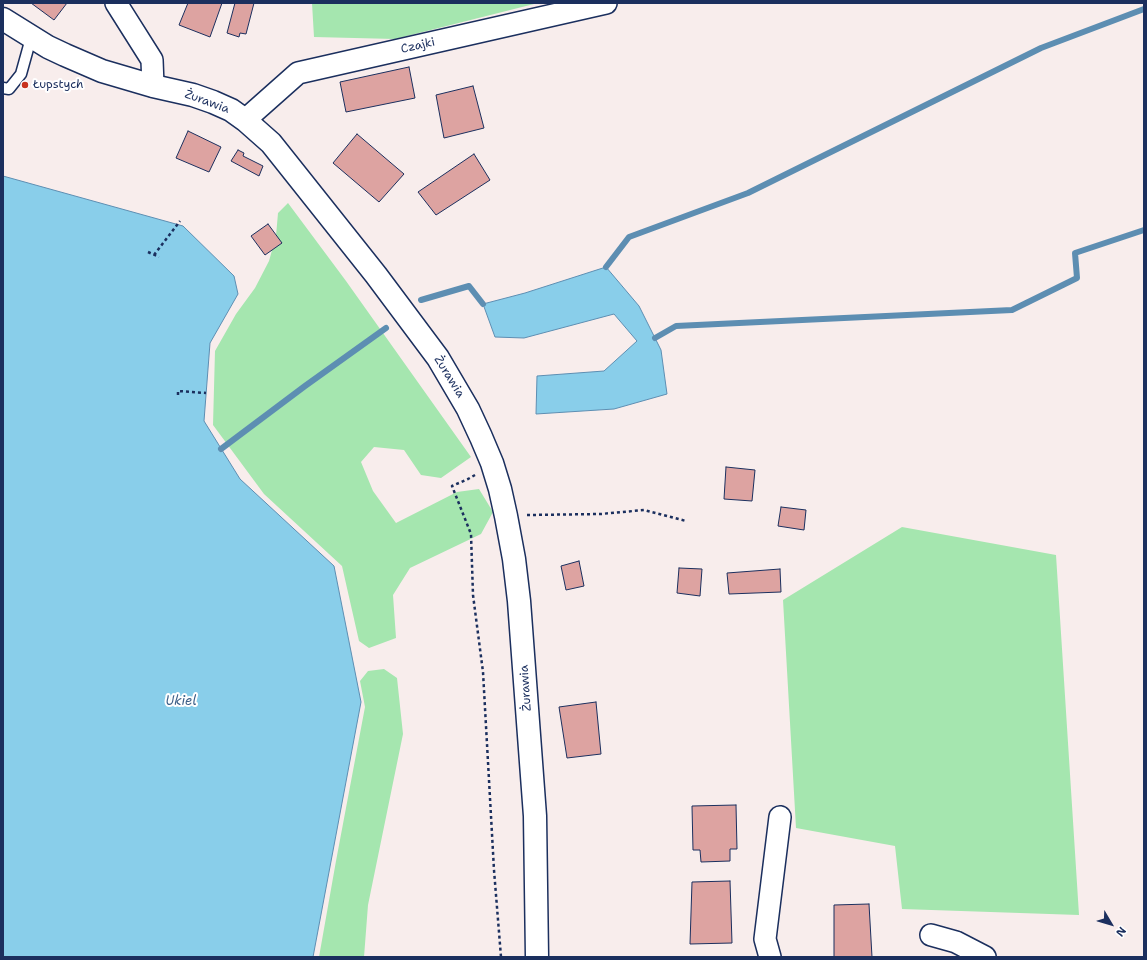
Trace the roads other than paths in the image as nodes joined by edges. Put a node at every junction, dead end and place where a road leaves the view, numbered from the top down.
1 (116, 3) edge
2 (606, 3) edge
3 (3, 19) edge
4 (31, 38) junction
5 (153, 86) junction
6 (3, 88) edge
7 (246, 120) junction
8 (780, 817) dead end
9 (931, 935) dead end
10 (538, 957) edge
11 (770, 957) edge
12 (985, 957) edge

1 - 5 street
2 - 7 street, Czajki
3 - 4 street, Żurawia
4 - 5 street, Żurawia
4 - 6 lane
5 - 7 street, Żurawia
7 - 10 street, Żurawia
8 - 11 street
9 - 12 street

